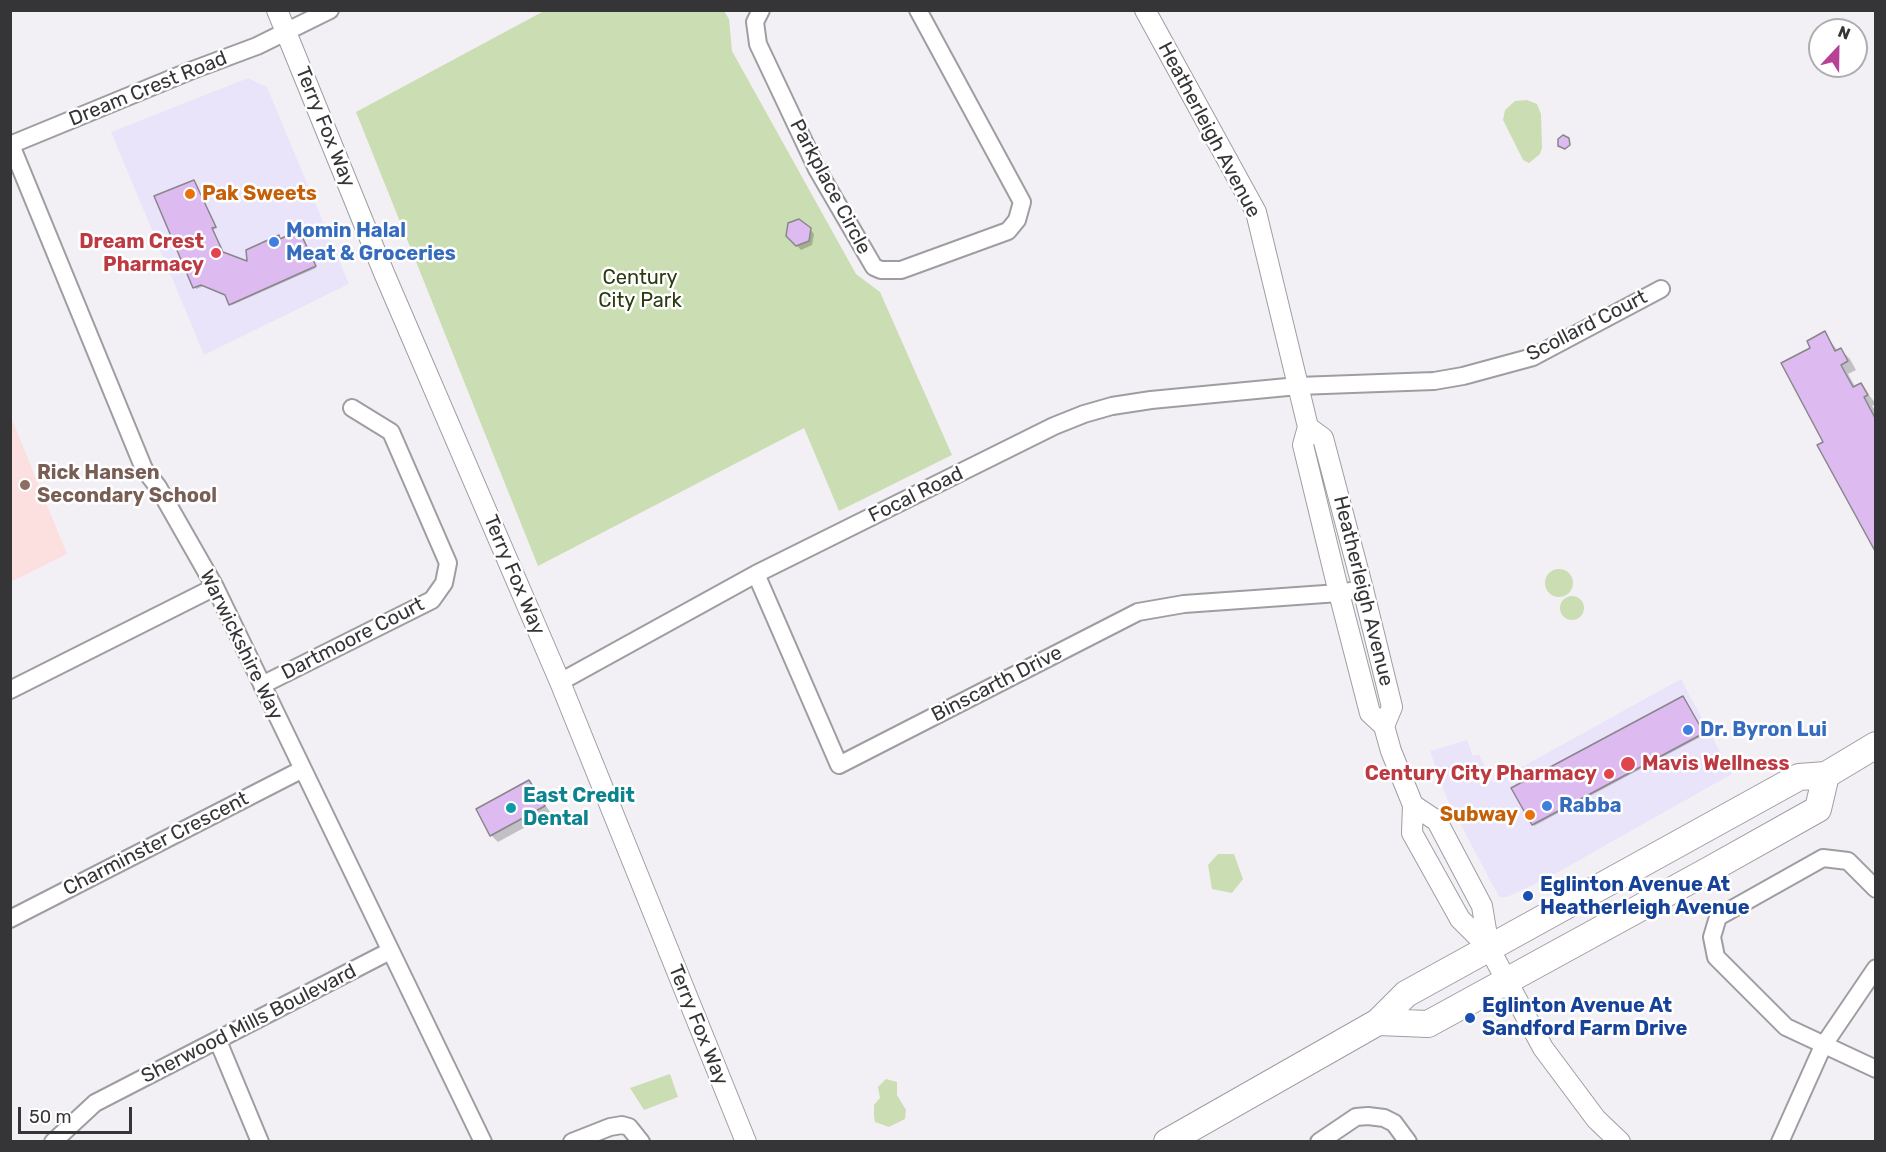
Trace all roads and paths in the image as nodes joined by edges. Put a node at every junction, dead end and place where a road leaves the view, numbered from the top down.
1 (277, 10) edge
2 (330, 10) edge
3 (761, 10) edge
4 (918, 10) edge
5 (1145, 10) edge
6 (285, 33) junction
7 (11, 145) edge
8 (1660, 289) dead end
9 (1298, 386) junction
10 (352, 408) dead end
11 (1308, 427) junction
12 (756, 574) junction
13 (215, 588) junction
14 (1363, 589) junction
15 (1339, 593) junction
16 (560, 682) junction
17 (262, 685) junction
18 (10, 690) edge
19 (1384, 726) junction
20 (1875, 745) edge
21 (301, 770) junction
22 (1826, 775) junction
23 (1413, 805) junction
24 (1875, 889) edge
25 (10, 919) edge
26 (1489, 948) junction
27 (390, 951) junction
28 (1875, 968) edge
29 (1506, 981) junction
30 (1378, 1022) junction
31 (218, 1041) junction
32 (1823, 1046) junction
33 (1875, 1069) edge
34 (53, 1142) edge
35 (260, 1142) edge
36 (483, 1142) edge
37 (572, 1142) edge
38 (640, 1142) edge
39 (746, 1142) edge
40 (1167, 1142) edge
41 (1319, 1142) edge
42 (1408, 1142) edge
43 (1620, 1142) edge
44 (1780, 1142) edge

1 - 6 street, Terry Fox Way
2 - 6 street, Dream Crest Road
3 - 4 street, Parkplace Circle
5 - 9 street, Heatherleigh Avenue
6 - 7 street, Dream Crest Road
6 - 16 street, Terry Fox Way
7 - 13 street, Warwickshire Way
8 - 9 street, Scollard Court
9 - 11 street, Heatherleigh Avenue
9 - 12 street, Focal Road
10 - 17 street, Dartmoore Court
11 - 14 street, Heatherleigh Avenue
11 - 15 street, Heatherleigh Avenue
12 - 15 street, Binscarth Drive
12 - 16 street, Focal Road
13 - 17 street, Warwickshire Way
13 - 18 street
14 - 15 street, Binscarth Drive
14 - 19 street, Heatherleigh Avenue
15 - 19 street, Heatherleigh Avenue
16 - 39 street, Terry Fox Way
17 - 21 street, Warwickshire Way
19 - 23 street, Heatherleigh Avenue
20 - 22 main road
21 - 25 street, Charminster Crescent
21 - 27 street, Warwickshire Way
22 - 26 main road
22 - 29 main road
23 - 26 street, Heatherleigh Avenue
23 - 26 street
24 - 32 street
26 - 29 street
26 - 30 main road
27 - 31 street, Sherwood Mills Boulevard
27 - 36 street, Warwickshire Way
28 - 32 street
29 - 30 main road
29 - 43 street
30 - 40 main road
31 - 34 street, Sherwood Mills Boulevard
31 - 35 street
32 - 33 street
32 - 44 street
37 - 38 street
41 - 42 street

